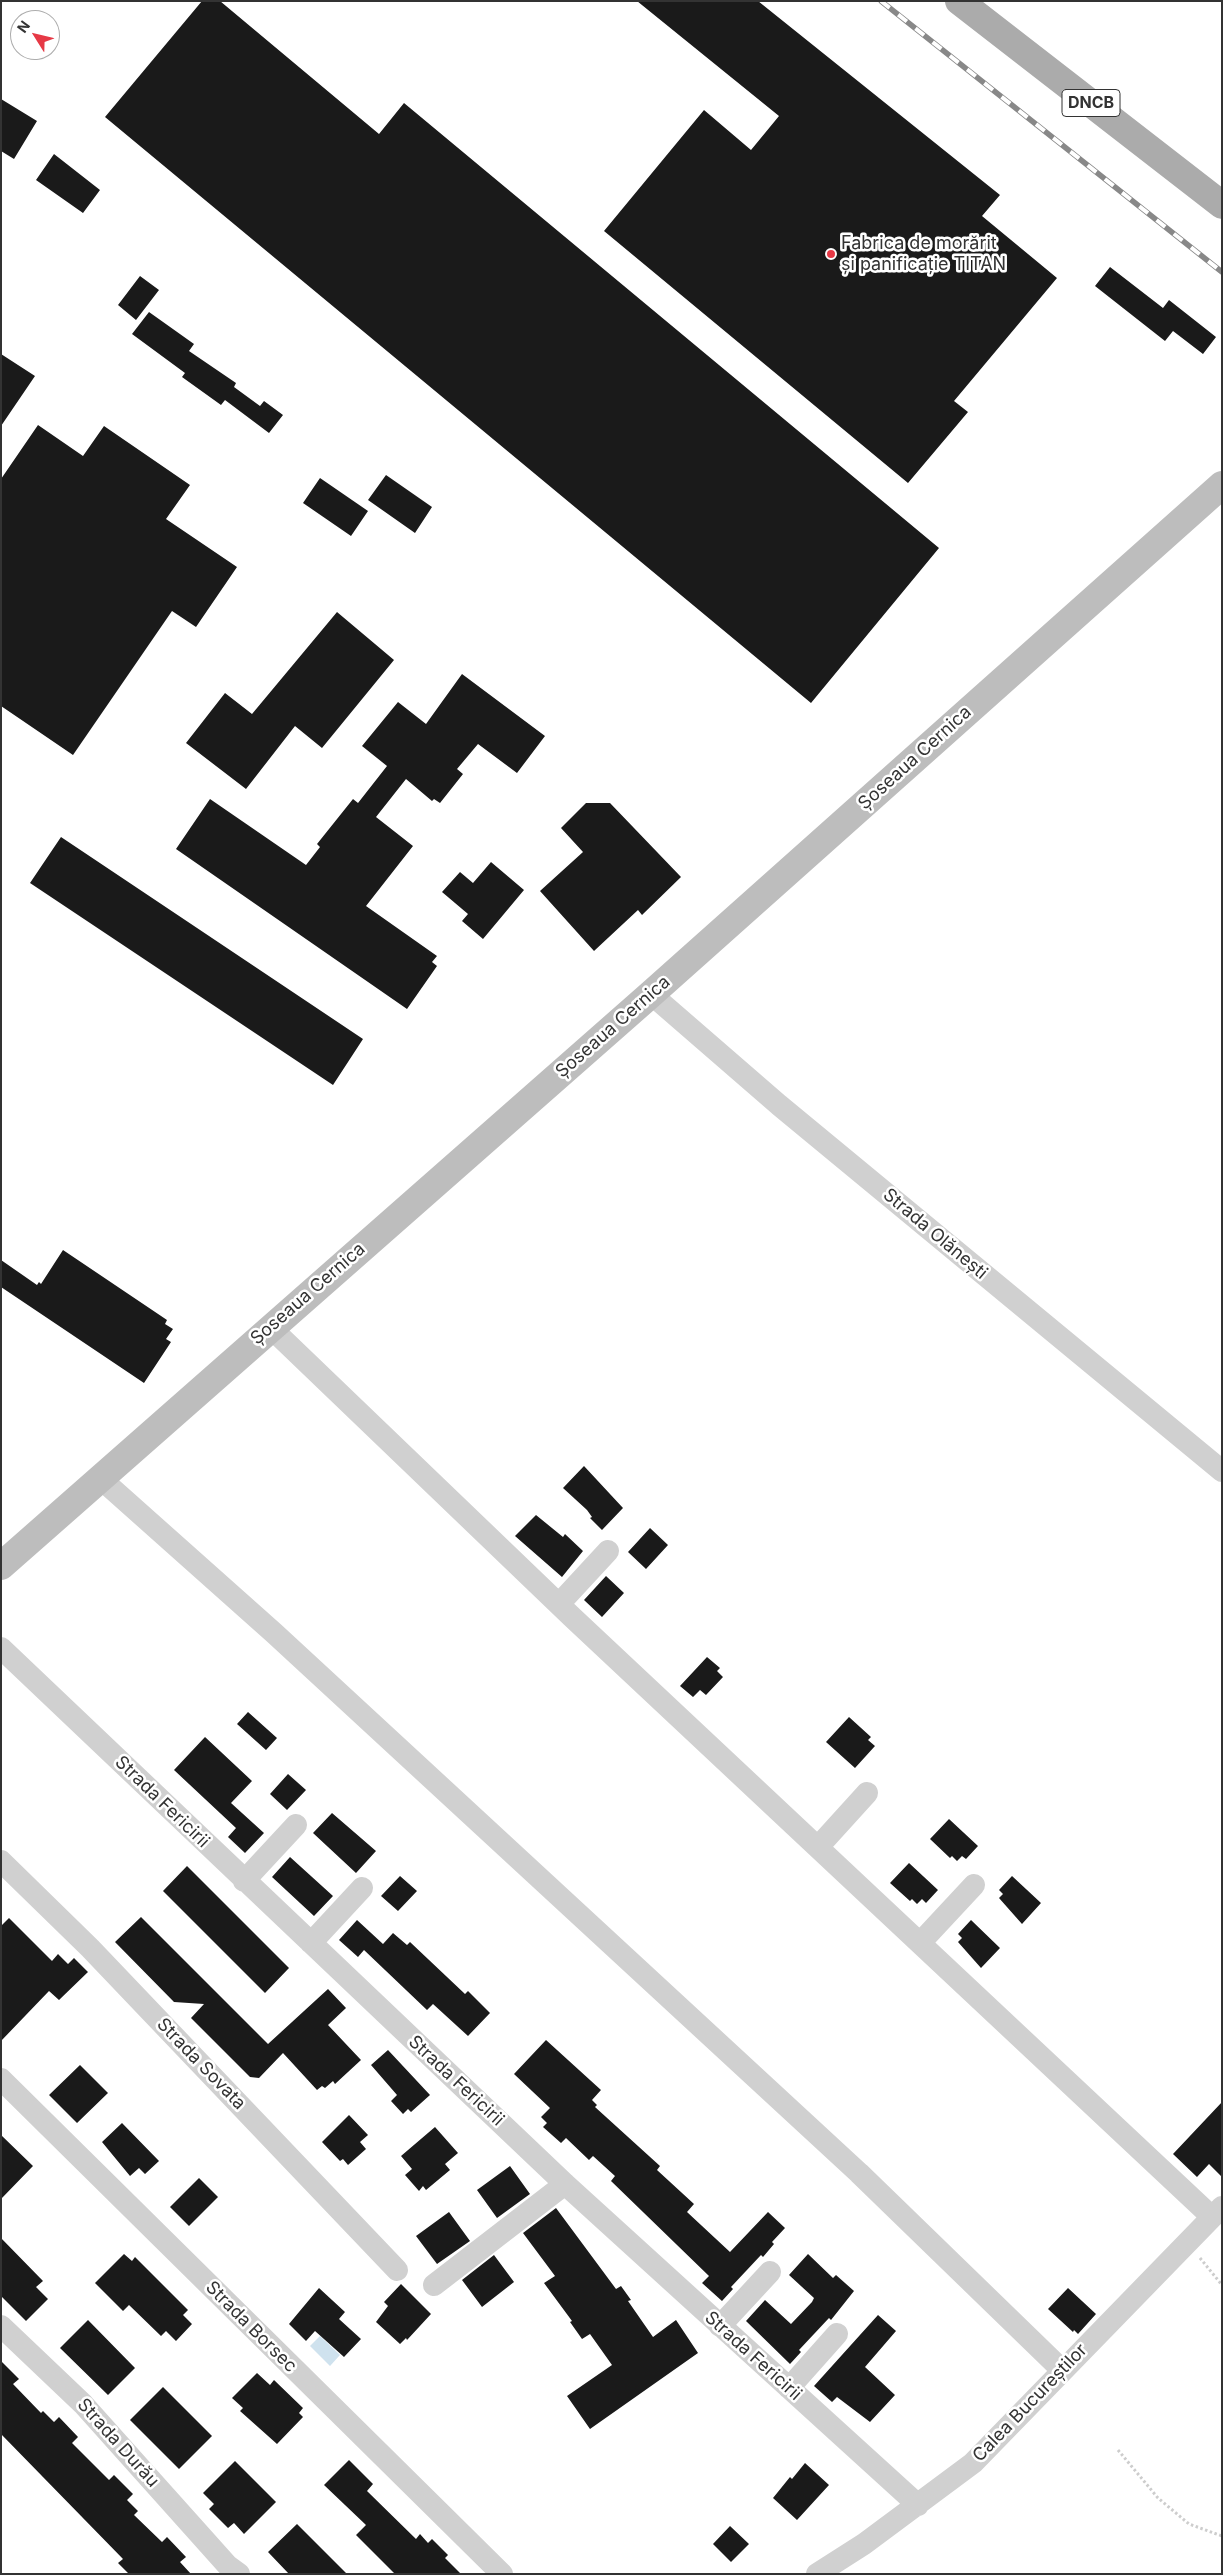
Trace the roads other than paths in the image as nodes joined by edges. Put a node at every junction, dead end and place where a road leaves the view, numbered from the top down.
1 (959, 1) edge
2 (1222, 204) edge
3 (1222, 485) edge
4 (651, 994) junction
5 (270, 1327) junction
6 (1222, 1471) edge
7 (100, 1478) junction
8 (608, 1551) dead end
9 (1, 1566) edge
10 (558, 1604) junction
11 (1, 1648) edge
12 (868, 1793) dead end
13 (296, 1825) dead end
14 (818, 1847) junction
15 (1, 1860) edge
16 (244, 1881) junction
17 (974, 1885) dead end
18 (362, 1888) dead end
19 (311, 1943) junction
20 (920, 1943) junction
21 (1, 2079) edge
22 (565, 2184) junction
23 (1217, 2212) edge
24 (397, 2270) dead end
25 (770, 2272) dead end
26 (434, 2285) dead end
27 (1, 2326) edge
28 (720, 2326) junction
29 (838, 2334) dead end
30 (1062, 2370) junction
31 (789, 2388) junction
32 (918, 2505) junction
33 (233, 2571) edge
34 (502, 2574) edge
35 (817, 2574) edge

1 - 2 main road, DNCB
3 - 4 street, Șoseaua Cernica
4 - 5 street, Șoseaua Cernica
4 - 6 street, Strada Olănești
5 - 7 street, Șoseaua Cernica
5 - 10 street
7 - 9 street, Șoseaua Cernica
7 - 30 street
8 - 10 street
10 - 14 street
11 - 16 street, Strada Fericirii
12 - 14 street
13 - 16 street
14 - 20 street
15 - 24 street, Strada Sovata
16 - 19 street, Strada Fericirii
17 - 20 street
18 - 19 street
19 - 22 street, Strada Fericirii
20 - 23 street
21 - 34 street, Strada Borsec
22 - 26 street
22 - 28 street, Strada Fericirii
23 - 30 street, Calea Bucureștilor
25 - 28 street
27 - 33 street, Strada Durău
28 - 31 street, Strada Fericirii
29 - 31 street
30 - 32 street, Calea Bucureștilor
31 - 32 street, Strada Fericirii
32 - 35 street, Calea Bucureștilor

